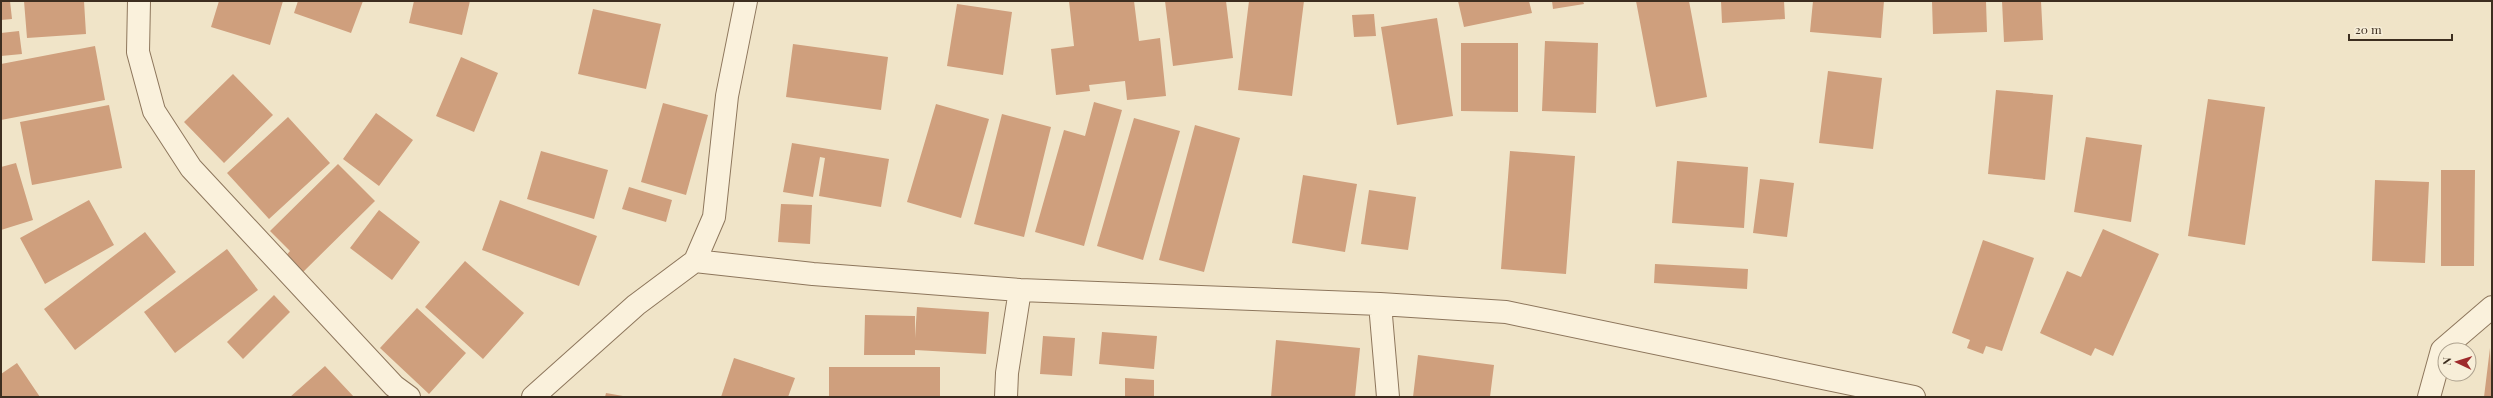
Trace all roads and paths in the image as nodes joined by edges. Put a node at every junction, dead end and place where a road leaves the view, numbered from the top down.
1 (139, 1) edge
2 (746, 1) edge
3 (695, 261) junction
4 (1020, 290) junction
5 (1380, 304) junction
6 (2492, 307) edge
7 (409, 397) edge
8 (533, 397) edge
9 (1006, 397) edge
10 (1388, 397) edge
11 (1914, 397) edge
12 (2430, 397) edge

1 - 7 street
2 - 3 street
3 - 4 street
3 - 8 street
4 - 5 street
4 - 9 street
5 - 10 street
5 - 11 street
6 - 12 street

